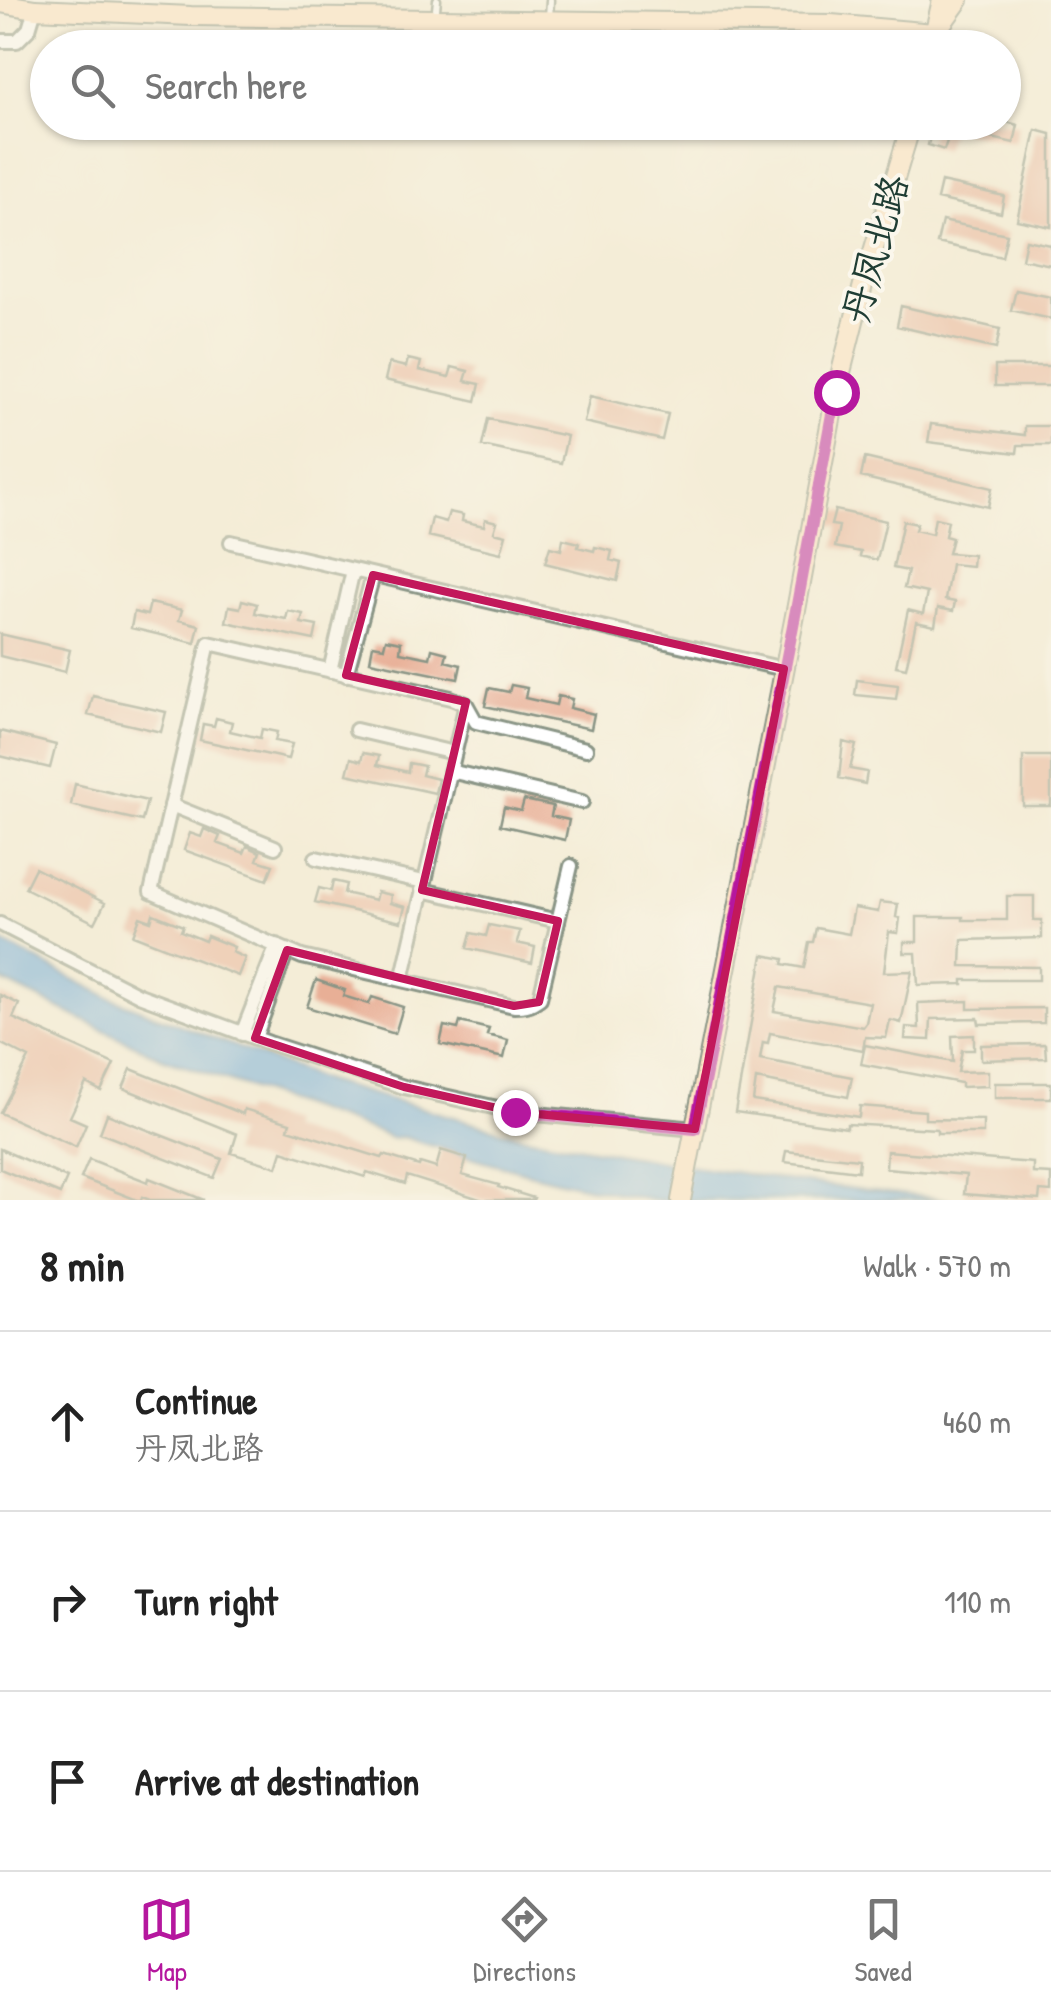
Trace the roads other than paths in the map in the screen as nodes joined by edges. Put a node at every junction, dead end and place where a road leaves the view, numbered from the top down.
1 (550, 0) edge
2 (942, 0) edge
3 (959, 0) edge
4 (0, 3) edge
5 (35, 9) junction
6 (436, 9) edge
7 (549, 20) junction
8 (870, 30) edge
9 (934, 30) edge
10 (939, 30) edge
11 (0, 41) edge
12 (907, 140) edge
13 (230, 542) dead end
14 (353, 570) junction
15 (373, 575) junction
16 (784, 669) junction
17 (330, 671) junction
18 (346, 674) junction
19 (466, 704) junction
20 (356, 730) dead end
21 (586, 749) dead end
22 (454, 754) junction
23 (450, 771) junction
24 (582, 802) dead end
25 (171, 805) junction
26 (275, 847) dead end
27 (316, 858) dead end
28 (571, 866) dead end
29 (424, 886) junction
30 (558, 921) junction
31 (0, 924) edge
32 (282, 948) junction
33 (402, 980) junction
34 (248, 1036) junction
35 (695, 1129) junction
36 (681, 1200) edge

1 - 7 lane
2 - 9 main road
3 - 10 main road
4 - 5 main road
5 - 6 main road
5 - 11 street
6 - 7 main road
7 - 8 main road
12 - 16 main road, 丹凤北路
13 - 14 street
14 - 15 street
14 - 17 street
15 - 16 street
15 - 18 street
16 - 35 main road, 丹凤北路
17 - 18 street
17 - 25 street
18 - 19 street
19 - 21 street
19 - 22 street
20 - 22 street
22 - 23 street
23 - 24 street
23 - 29 street
25 - 26 street
25 - 32 street
27 - 29 street
28 - 30 street
29 - 30 street
29 - 33 street
30 - 33 street
31 - 34 street
32 - 33 street
32 - 34 street
34 - 35 street
35 - 36 main road, 丹凤北路

